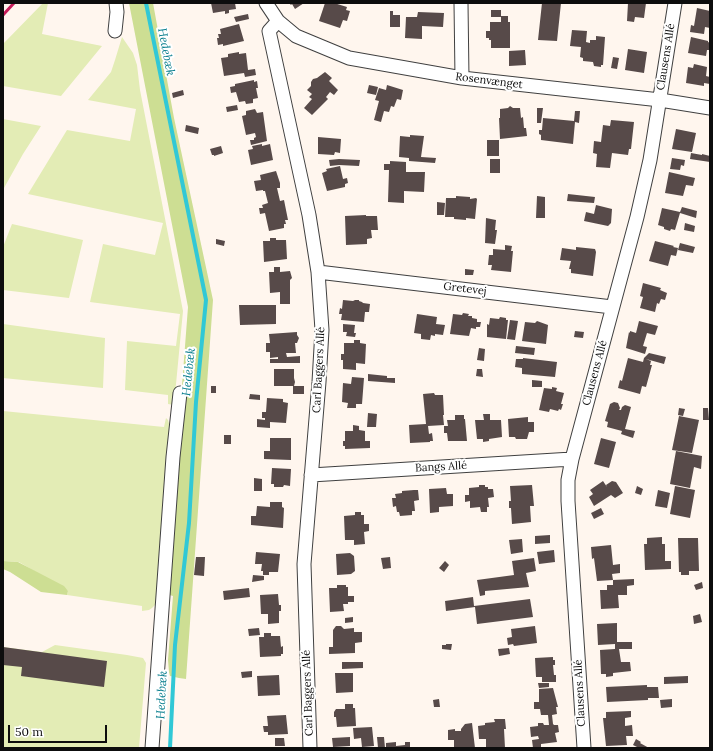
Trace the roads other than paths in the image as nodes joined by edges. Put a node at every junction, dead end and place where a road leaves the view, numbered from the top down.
1 (116, 3) edge
2 (266, 3) edge
3 (461, 3) edge
4 (675, 3) edge
5 (278, 21) junction
6 (115, 31) dead end
7 (462, 78) junction
8 (660, 100) junction
9 (710, 108) edge
10 (318, 272) junction
11 (612, 307) junction
12 (180, 393) dead end
13 (572, 459) junction
14 (310, 475) junction
15 (152, 748) edge
16 (310, 748) edge
17 (584, 748) edge

1 - 6 street
2 - 5 street
3 - 7 street
4 - 8 street, Clausens Allé
5 - 7 street, Rosenvænget
5 - 10 street, Carl Baggers Allé
7 - 8 street, Rosenvænget
8 - 9 street, Rosenvænget
8 - 11 street, Clausens Allé
10 - 11 street, Gretevej
10 - 14 street, Carl Baggers Allé
11 - 13 street, Clausens Allé
12 - 15 street
13 - 14 street, Bangs Allé
13 - 17 street, Clausens Allé
14 - 16 street, Carl Baggers Allé

